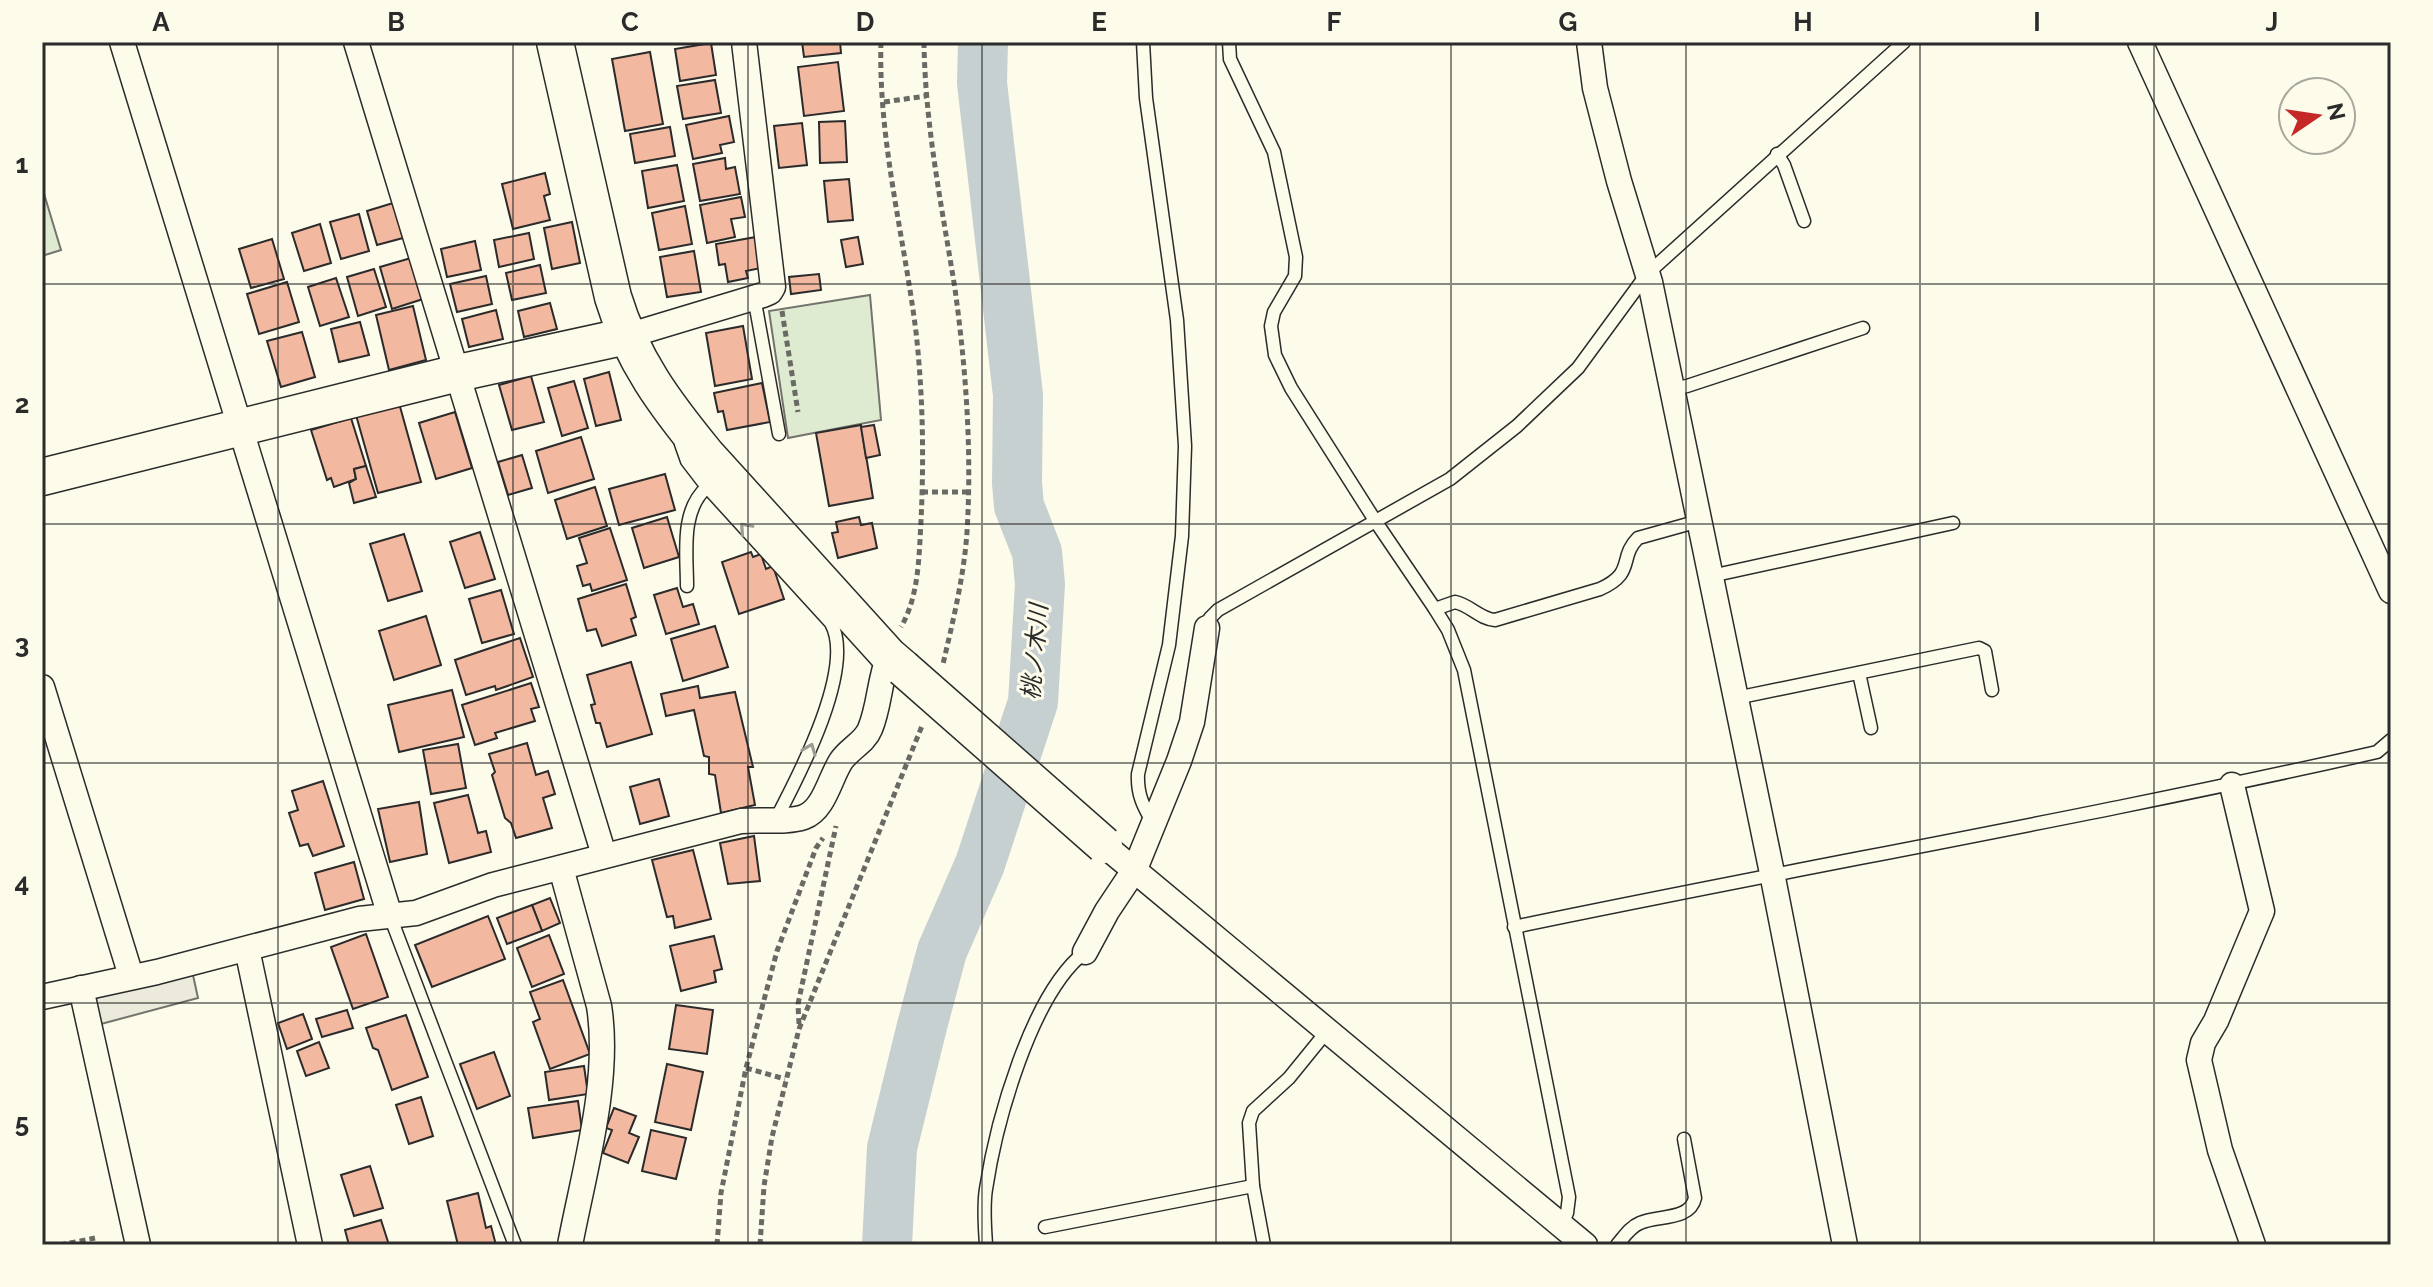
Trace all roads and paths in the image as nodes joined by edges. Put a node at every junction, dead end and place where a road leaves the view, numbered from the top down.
1 (122, 42) edge
2 (356, 42) edge
3 (555, 42) edge
4 (744, 42) edge
5 (881, 42) edge
6 (1143, 42) edge
7 (1229, 42) edge
8 (1589, 42) edge
9 (1904, 42) edge
10 (2140, 42) edge
11 (926, 96) dead end
12 (884, 102) junction
13 (1777, 154) junction
14 (1804, 221) dead end
15 (1647, 274) junction
16 (762, 295) junction
17 (1863, 328) dead end
18 (627, 336) junction
19 (458, 373) junction
20 (1672, 389) junction
21 (798, 412) dead end
22 (678, 419) junction
23 (239, 428) junction
24 (779, 434) dead end
25 (42, 477) edge
26 (707, 487) junction
27 (922, 492) junction
28 (967, 492) dead end
29 (1699, 521) junction
30 (1376, 522) junction
31 (1953, 523) dead end
32 (1711, 576) junction
33 (687, 586) dead end
34 (2391, 591) edge
35 (1435, 609) junction
36 (1207, 628) joint
37 (895, 653) junction
38 (1859, 673) junction
39 (42, 687) edge
40 (1992, 690) dead end
41 (1736, 698) junction
42 (1871, 728) dead end
43 (2391, 740) edge
44 (2232, 785) junction
45 (776, 819) junction
46 (1153, 823) junction
47 (1104, 845) joint
48 (604, 855) junction
49 (561, 868) junction
50 (1135, 869) junction
51 (1772, 873) junction
52 (390, 916) junction
53 (1514, 927) junction
54 (247, 949) junction
55 (1085, 952) joint
56 (131, 976) junction
57 (81, 988) junction
58 (42, 997) edge
59 (799, 1029) dead end
60 (1328, 1030) junction
61 (746, 1068) junction
62 (785, 1079) dead end
63 (1684, 1139) dead end
64 (1253, 1186) junction
65 (1561, 1225) junction
66 (1045, 1227) dead end
67 (95, 1238) dead end
68 (60, 1245) edge
69 (138, 1245) edge
70 (310, 1245) edge
71 (515, 1245) edge
72 (570, 1245) edge
73 (717, 1245) edge
74 (986, 1245) edge
75 (1264, 1245) edge
76 (1585, 1245) edge
77 (1617, 1245) edge
78 (1845, 1245) edge
79 (2253, 1245) edge

1 - 23 street
2 - 19 street
3 - 18 street
4 - 16 street
5 - 12 path
6 - 46 lane
7 - 30 lane
8 - 15 street
9 - 13 lane
10 - 34 street
11 - 12 path
12 - 27 path
13 - 14 lane
13 - 15 lane
15 - 20 street
15 - 30 lane
16 - 18 street
16 - 21 path
16 - 24 lane
17 - 20 lane
18 - 19 street
18 - 22 street
19 - 23 street
19 - 48 street
20 - 29 street
22 - 26 lane
22 - 37 street
23 - 25 street
23 - 52 street
26 - 33 lane
45 -> 26 lane
27 - 28 path
27 - 37 path
29 - 32 street
29 - 35 lane
30 - 35 lane
30 - 36 lane
31 - 32 lane
32 - 41 street
35 - 53 lane
36 - 46 street
37 - 45 street
37 - 47 street, bridge
38 - 40 lane
38 - 41 lane
38 - 42 lane
39 - 56 street
41 - 51 street
43 - 44 lane
44 - 51 lane
44 - 79 street
45 - 48 street
46 - 50 street
47 - 50 street
48 - 49 street
49 - 52 street
49 - 72 street
50 - 55 street
50 - 60 street
51 - 53 lane
51 - 78 street
52 - 54 street
52 - 71 lane
53 - 65 lane
54 - 56 street
54 - 70 street
55 - 74 lane
56 - 57 street
57 - 58 street
57 - 69 street
59 - 61 path
60 - 64 lane
60 - 65 street
61 - 62 path
61 - 73 path
63 - 77 lane
64 - 66 lane
64 - 75 lane
65 - 76 street
67 - 68 path

